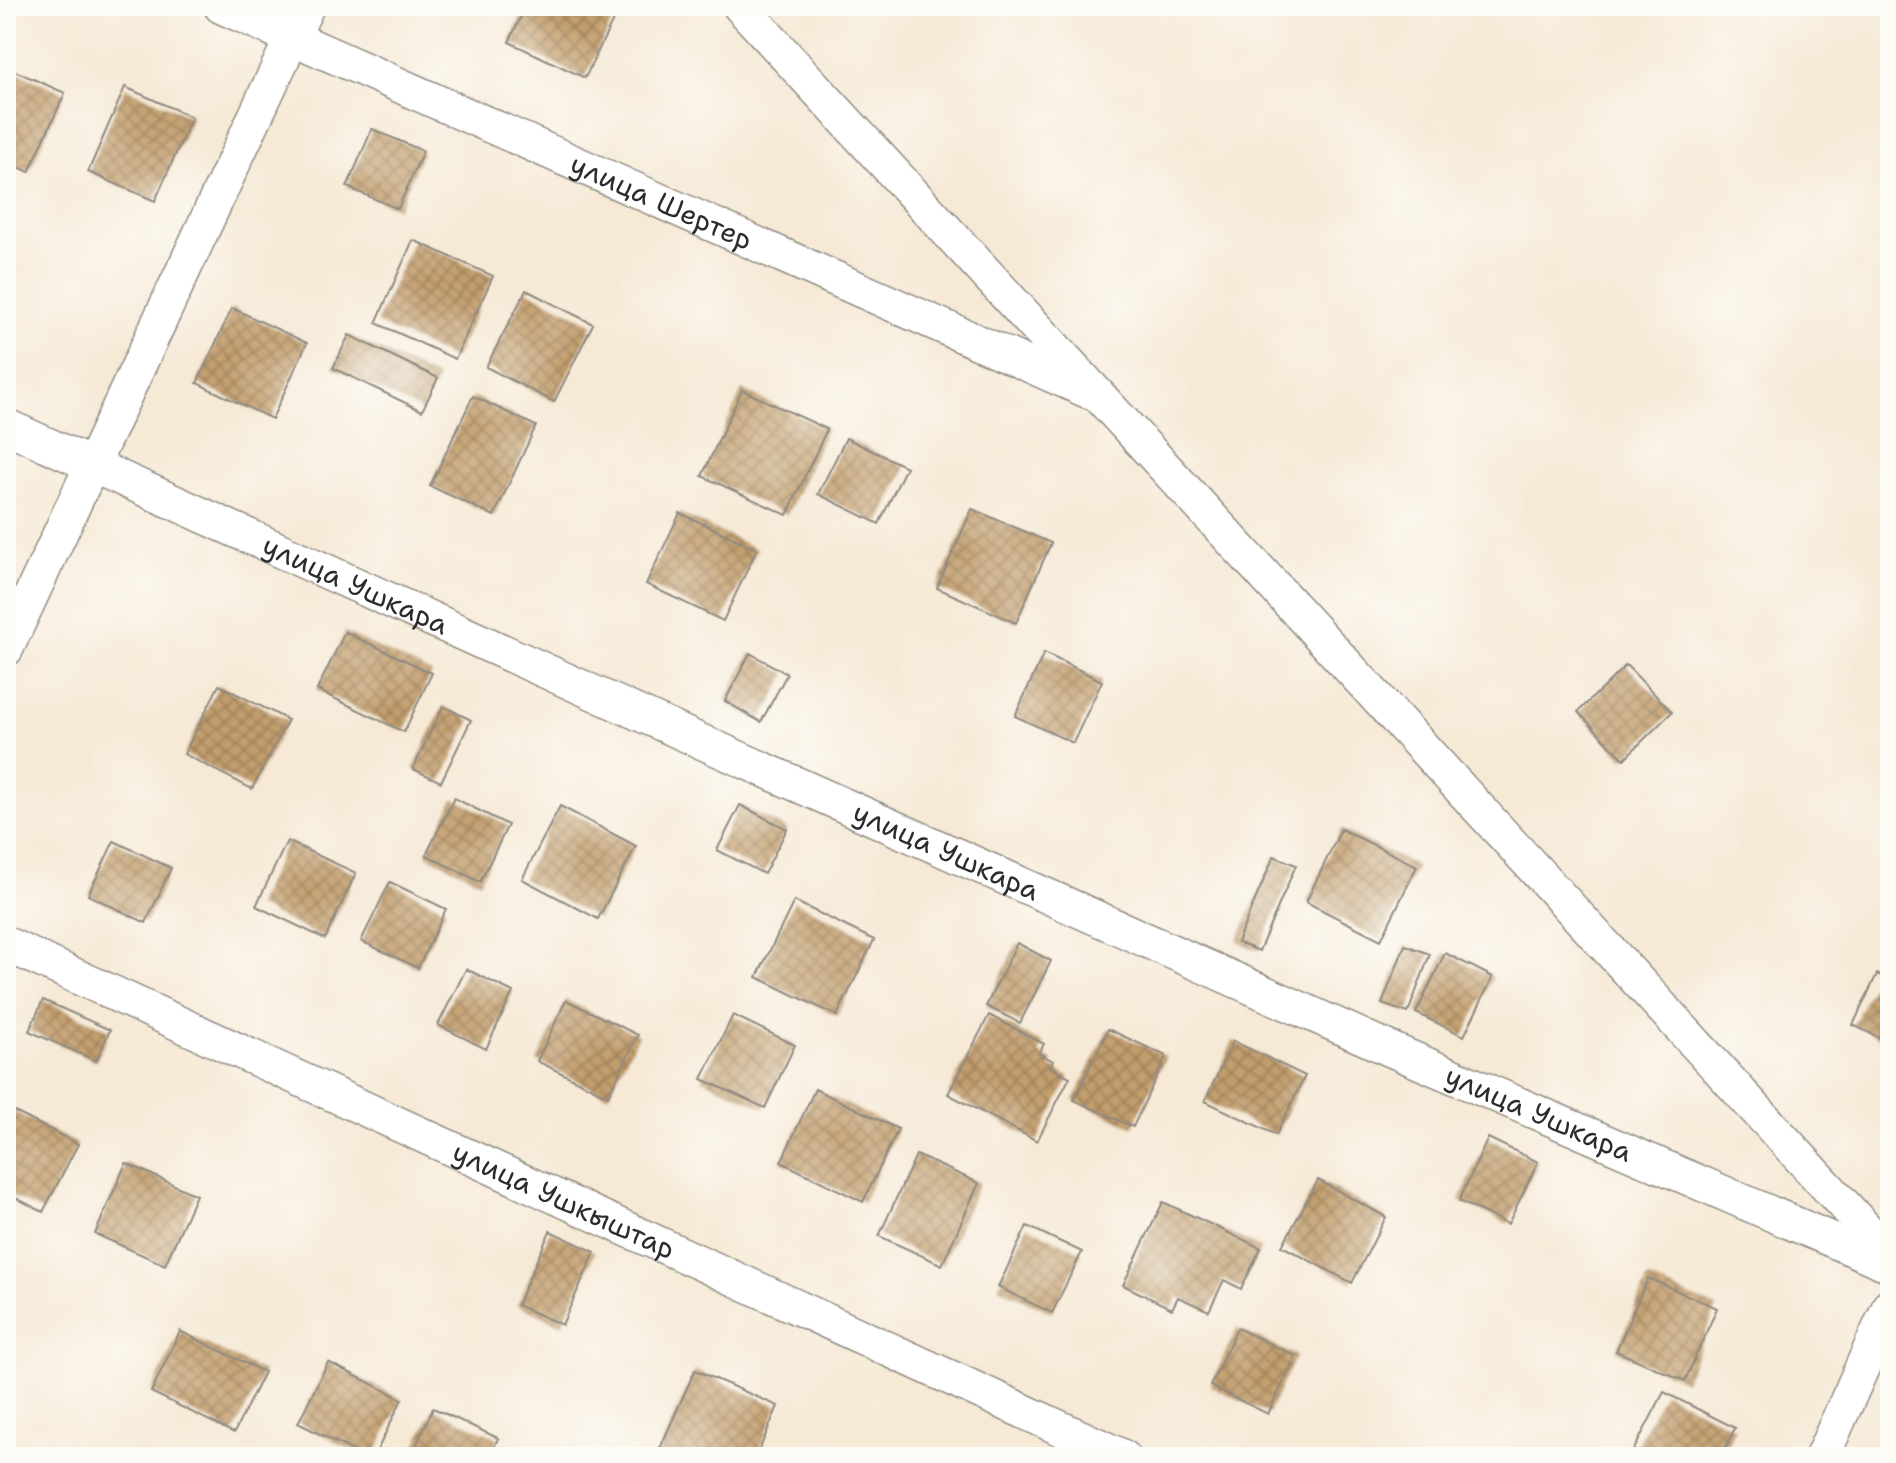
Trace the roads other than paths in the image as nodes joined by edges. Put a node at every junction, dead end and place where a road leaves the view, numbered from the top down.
1 (221, 6) edge
2 (307, 6) edge
3 (740, 6) edge
4 (292, 38) junction
5 (1103, 398) junction
6 (6, 426) edge
7 (91, 464) junction
8 (6, 649) edge
9 (6, 944) edge
10 (1890, 1255) edge
11 (1890, 1265) edge
12 (1890, 1305) edge
13 (1123, 1457) edge
14 (1822, 1457) edge

1 - 4 street, улица Шертер
2 - 4 street
3 - 5 street
4 - 5 street, улица Шертер
4 - 7 street
5 - 10 street
6 - 7 street, улица Ушкара
7 - 8 street
7 - 11 street, улица Ушкара
9 - 13 street, улица Ушкыштар
12 - 14 street

